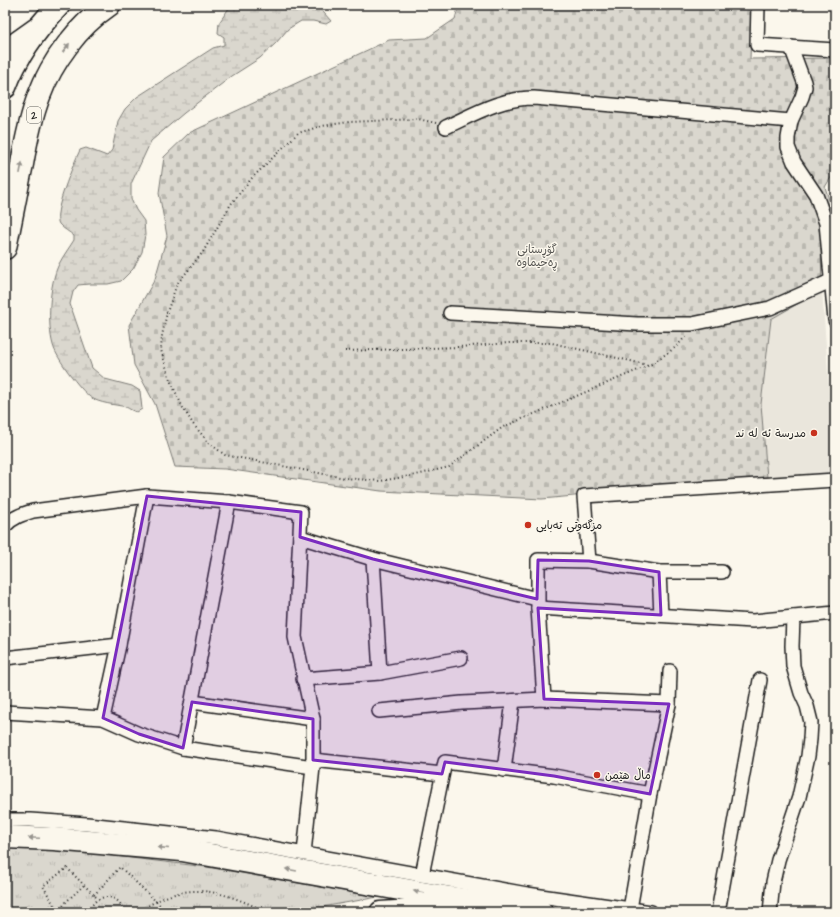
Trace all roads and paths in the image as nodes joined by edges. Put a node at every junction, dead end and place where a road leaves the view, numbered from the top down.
1 (59, 5) edge
2 (109, 5) edge
3 (758, 5) edge
4 (41, 23) junction
5 (792, 47) junction
6 (5, 49) edge
7 (835, 50) edge
8 (5, 87) edge
9 (791, 121) junction
10 (446, 127) joint
11 (5, 248) edge
12 (833, 276) edge
13 (450, 313) dead end
14 (835, 320) edge
15 (692, 324) junction
16 (345, 352) dead end
17 (650, 366) junction
18 (835, 480) edge
19 (147, 496) junction
20 (229, 502) junction
21 (5, 526) edge
22 (300, 537) junction
23 (373, 559) junction
24 (589, 560) junction
25 (659, 572) junction
26 (722, 572) dead end
27 (538, 604) junction
28 (835, 613) edge
29 (661, 615) junction
30 (793, 617) junction
31 (119, 646) junction
32 (5, 658) edge
33 (461, 658) dead end
34 (670, 671) dead end
35 (380, 673) junction
36 (303, 679) junction
37 (760, 680) dead end
38 (544, 699) junction
39 (513, 701) junction
40 (192, 702) junction
41 (669, 704) junction
42 (379, 711) dead end
43 (5, 712) edge
44 (103, 718) junction
45 (313, 719) junction
46 (183, 748) junction
47 (313, 764) junction
48 (504, 770) junction
49 (442, 774) junction
50 (650, 794) junction
51 (5, 820) edge
52 (5, 837) edge
53 (304, 853) junction
54 (422, 874) junction
55 (84, 885) junction
56 (94, 895) junction
57 (98, 899) junction
58 (155, 901) junction
59 (630, 909) junction
60 (58, 912) edge
61 (89, 912) edge
62 (124, 912) edge
63 (138, 912) edge
64 (161, 912) edge
65 (265, 912) edge
66 (380, 912) edge
67 (507, 912) edge
68 (541, 912) edge
69 (651, 912) edge
70 (718, 912) edge
71 (770, 912) edge

1 - 4 highway
11 -> 2 highway, 2
3 - 5 street
4 - 6 street
4 - 8 highway
5 - 7 street
5 - 9 street
9 - 10 street
9 - 12 street
10 - 17 path
12 - 14 street
12 - 15 street
13 - 15 street
15 - 17 path
16 - 17 path
18 - 24 street
19 - 20 street
19 - 21 street
19 - 31 street
20 - 22 street
20 - 40 street
22 - 23 street
22 - 36 street
23 - 27 street
23 - 35 street
24 - 25 street
24 - 27 street
25 - 26 street
25 - 29 street
27 - 29 street
27 - 38 street
28 - 30 street
29 - 30 street
30 - 71 street
31 - 32 street
31 - 44 street
33 - 35 street
34 - 41 street
35 - 36 street
36 - 45 street
37 - 70 street
38 - 39 street
38 - 41 street
39 - 42 street
39 - 48 street
40 - 45 street
40 - 46 street
41 - 50 street
43 - 44 street
44 - 46 street
45 - 47 street
46 - 47 street
47 - 49 street
47 - 53 street
48 - 49 street
48 - 50 street
49 - 54 street
50 - 59 street
51 - 53 street
68 -> 52 highway
53 - 54 street
54 - 59 street
55 - 56 path
55 - 60 path
55 - 60 path
56 - 57 path
56 - 58 path
57 - 61 path
57 - 62 path
58 - 63 path
58 - 64 path
58 - 65 path
59 - 69 street
66 - 67 main road

